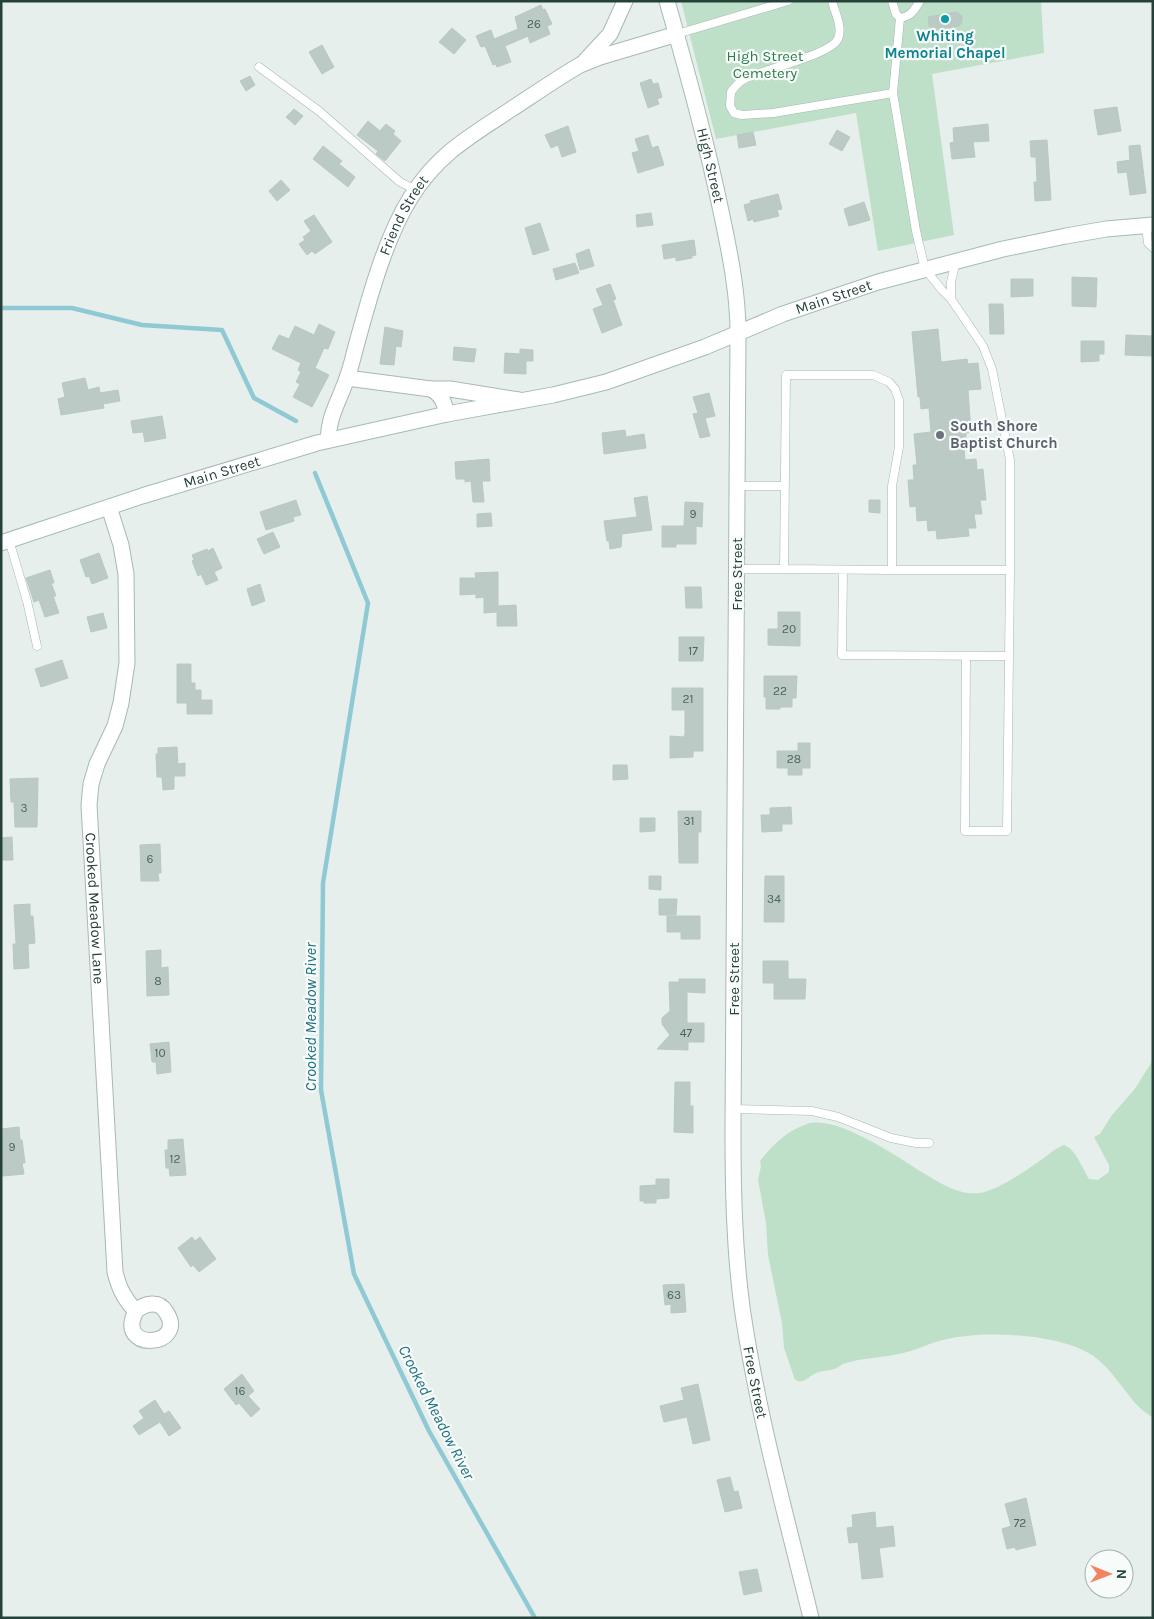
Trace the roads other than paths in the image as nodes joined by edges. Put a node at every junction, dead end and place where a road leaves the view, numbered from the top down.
1 (625, 1) edge
2 (667, 1) edge
3 (788, 1) edge
4 (832, 1) edge
5 (892, 1) edge
6 (920, 1) edge
7 (900, 18) junction
8 (676, 34) junction
9 (580, 65) junction
10 (259, 67) dead end
11 (893, 93) junction
12 (416, 190) junction
13 (1150, 225) edge
14 (1153, 248) edge
15 (956, 261) junction
16 (926, 269) junction
17 (951, 299) junction
18 (738, 332) junction
19 (347, 378) junction
20 (431, 389) junction
21 (523, 401) junction
22 (447, 414) junction
23 (328, 440) junction
24 (738, 486) junction
25 (785, 486) junction
26 (109, 507) junction
27 (5, 541) edge
28 (737, 569) junction
29 (784, 569) junction
30 (843, 570) junction
31 (892, 570) junction
32 (1010, 570) junction
33 (37, 646) dead end
34 (966, 656) junction
35 (1009, 656) junction
36 (733, 1109) junction
37 (929, 1143) dead end
38 (136, 1311) dead end
39 (811, 1618) edge

1 - 9 street, Friend Street
2 - 8 street, High Street
3 - 8 lane
4 - 11 lane
5 - 7 lane
6 - 7 lane
7 - 11 lane
8 - 9 street, Friend Street
8 - 18 street, High Street
9 - 12 street, Friend Street
10 - 12 lane
11 - 16 lane
12 - 19 street, Friend Street
13 - 14 lane
13 - 15 street, Main Street
15 - 16 street, Main Street
15 - 17 lane
16 - 17 lane
16 - 18 street, Main Street
17 - 32 lane
18 - 21 street, Main Street
18 - 24 street, Free Street
19 - 20 street, Main Street
19 - 23 street, Friend Street
20 - 21 street, Main Street
20 - 22 street
21 - 22 street, Main Street
22 - 23 street, Main Street
23 - 26 street, Main Street
24 - 25 lane
24 - 28 street, Free Street
25 - 29 lane
25 - 31 lane
26 - 27 street, Main Street
26 - 38 street, Crooked Meadow Lane
27 - 33 lane
28 - 29 lane
28 - 36 street, Free Street
29 - 30 lane
30 - 31 lane
30 - 34 lane
31 - 32 lane
32 - 35 lane
34 - 35 lane
34 - 35 lane
36 - 37 lane
36 - 39 street, Free Street

